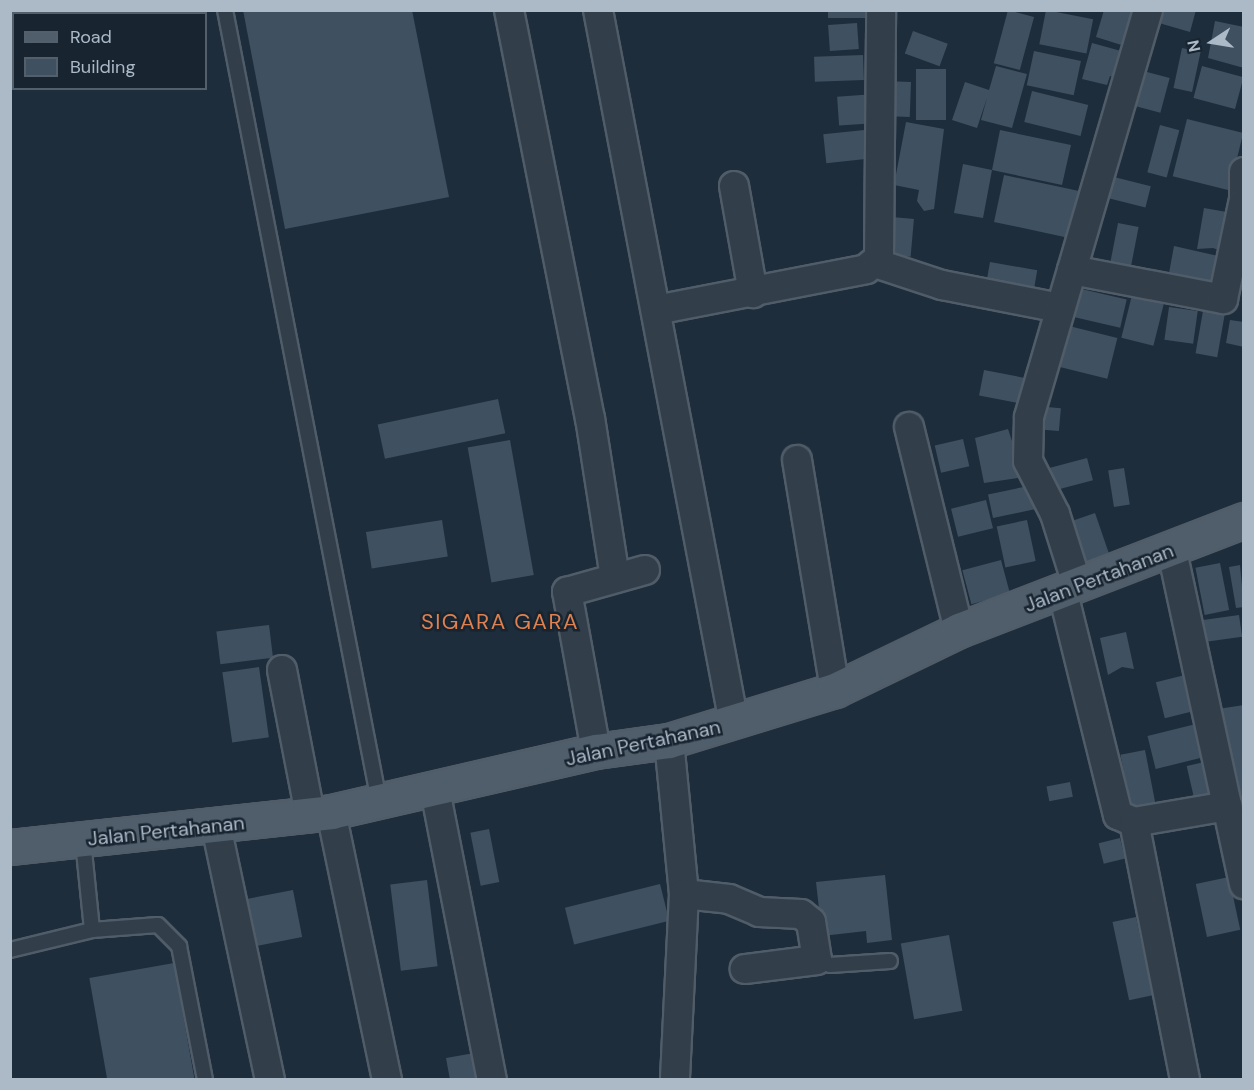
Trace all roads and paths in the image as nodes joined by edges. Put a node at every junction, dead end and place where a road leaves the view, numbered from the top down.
1 (225, 10) edge
2 (509, 10) edge
3 (598, 10) edge
4 (881, 10) edge
5 (1148, 10) edge
6 (1244, 172) edge
7 (734, 186) dead end
8 (1243, 204) edge
9 (875, 263) junction
10 (1072, 270) junction
11 (753, 292) junction
12 (1060, 308) junction
13 (656, 310) junction
14 (909, 427) dead end
15 (797, 460) dead end
16 (1244, 520) edge
17 (1172, 551) junction
18 (645, 570) dead end
19 (615, 578) junction
20 (1071, 590) junction
21 (959, 630) junction
22 (282, 670) dead end
23 (835, 690) junction
24 (734, 723) junction
25 (669, 741) junction
26 (596, 751) junction
27 (435, 790) junction
28 (379, 803) junction
29 (1228, 806) junction
30 (320, 813) junction
31 (1134, 822) junction
32 (216, 826) junction
33 (83, 841) junction
34 (10, 847) edge
35 (1244, 884) edge
36 (684, 894) junction
37 (92, 930) junction
38 (10, 950) edge
39 (818, 960) junction
40 (890, 961) dead end
41 (745, 969) dead end
42 (205, 1080) edge
43 (270, 1080) edge
44 (387, 1080) edge
45 (492, 1080) edge
46 (675, 1080) edge
47 (1185, 1080) edge

1 - 28 lane
2 - 19 street
3 - 13 street
4 - 9 street
5 - 10 street
6 - 8 street
7 - 11 street
8 - 10 street
9 - 11 street
9 - 12 street
10 - 12 street
11 - 13 street
12 - 20 street
13 - 24 street
14 - 21 street
15 - 23 street
16 - 17 main road, Jalan Pertahanan
17 - 20 main road, Jalan Pertahanan
17 - 29 street
18 - 19 street
19 - 26 street
20 - 21 main road, Jalan Pertahanan
20 - 31 street
21 - 23 main road, Jalan Pertahanan
22 - 30 street
23 - 24 main road, Jalan Pertahanan
24 - 25 main road, Jalan Pertahanan
25 - 26 main road, Jalan Pertahanan
25 - 36 street
26 - 27 main road, Jalan Pertahanan
27 - 28 main road, Jalan Pertahanan
27 - 45 street
28 - 30 main road, Jalan Pertahanan
29 - 31 street
29 - 35 street
30 - 32 main road, Jalan Pertahanan
30 - 44 street
31 - 47 street
32 - 33 main road, Jalan Pertahanan
32 - 43 street
33 - 34 main road, Jalan Pertahanan
33 - 37 lane
36 - 39 street
36 - 46 street
37 - 38 lane
37 - 42 lane
39 - 40 lane
39 - 41 street

